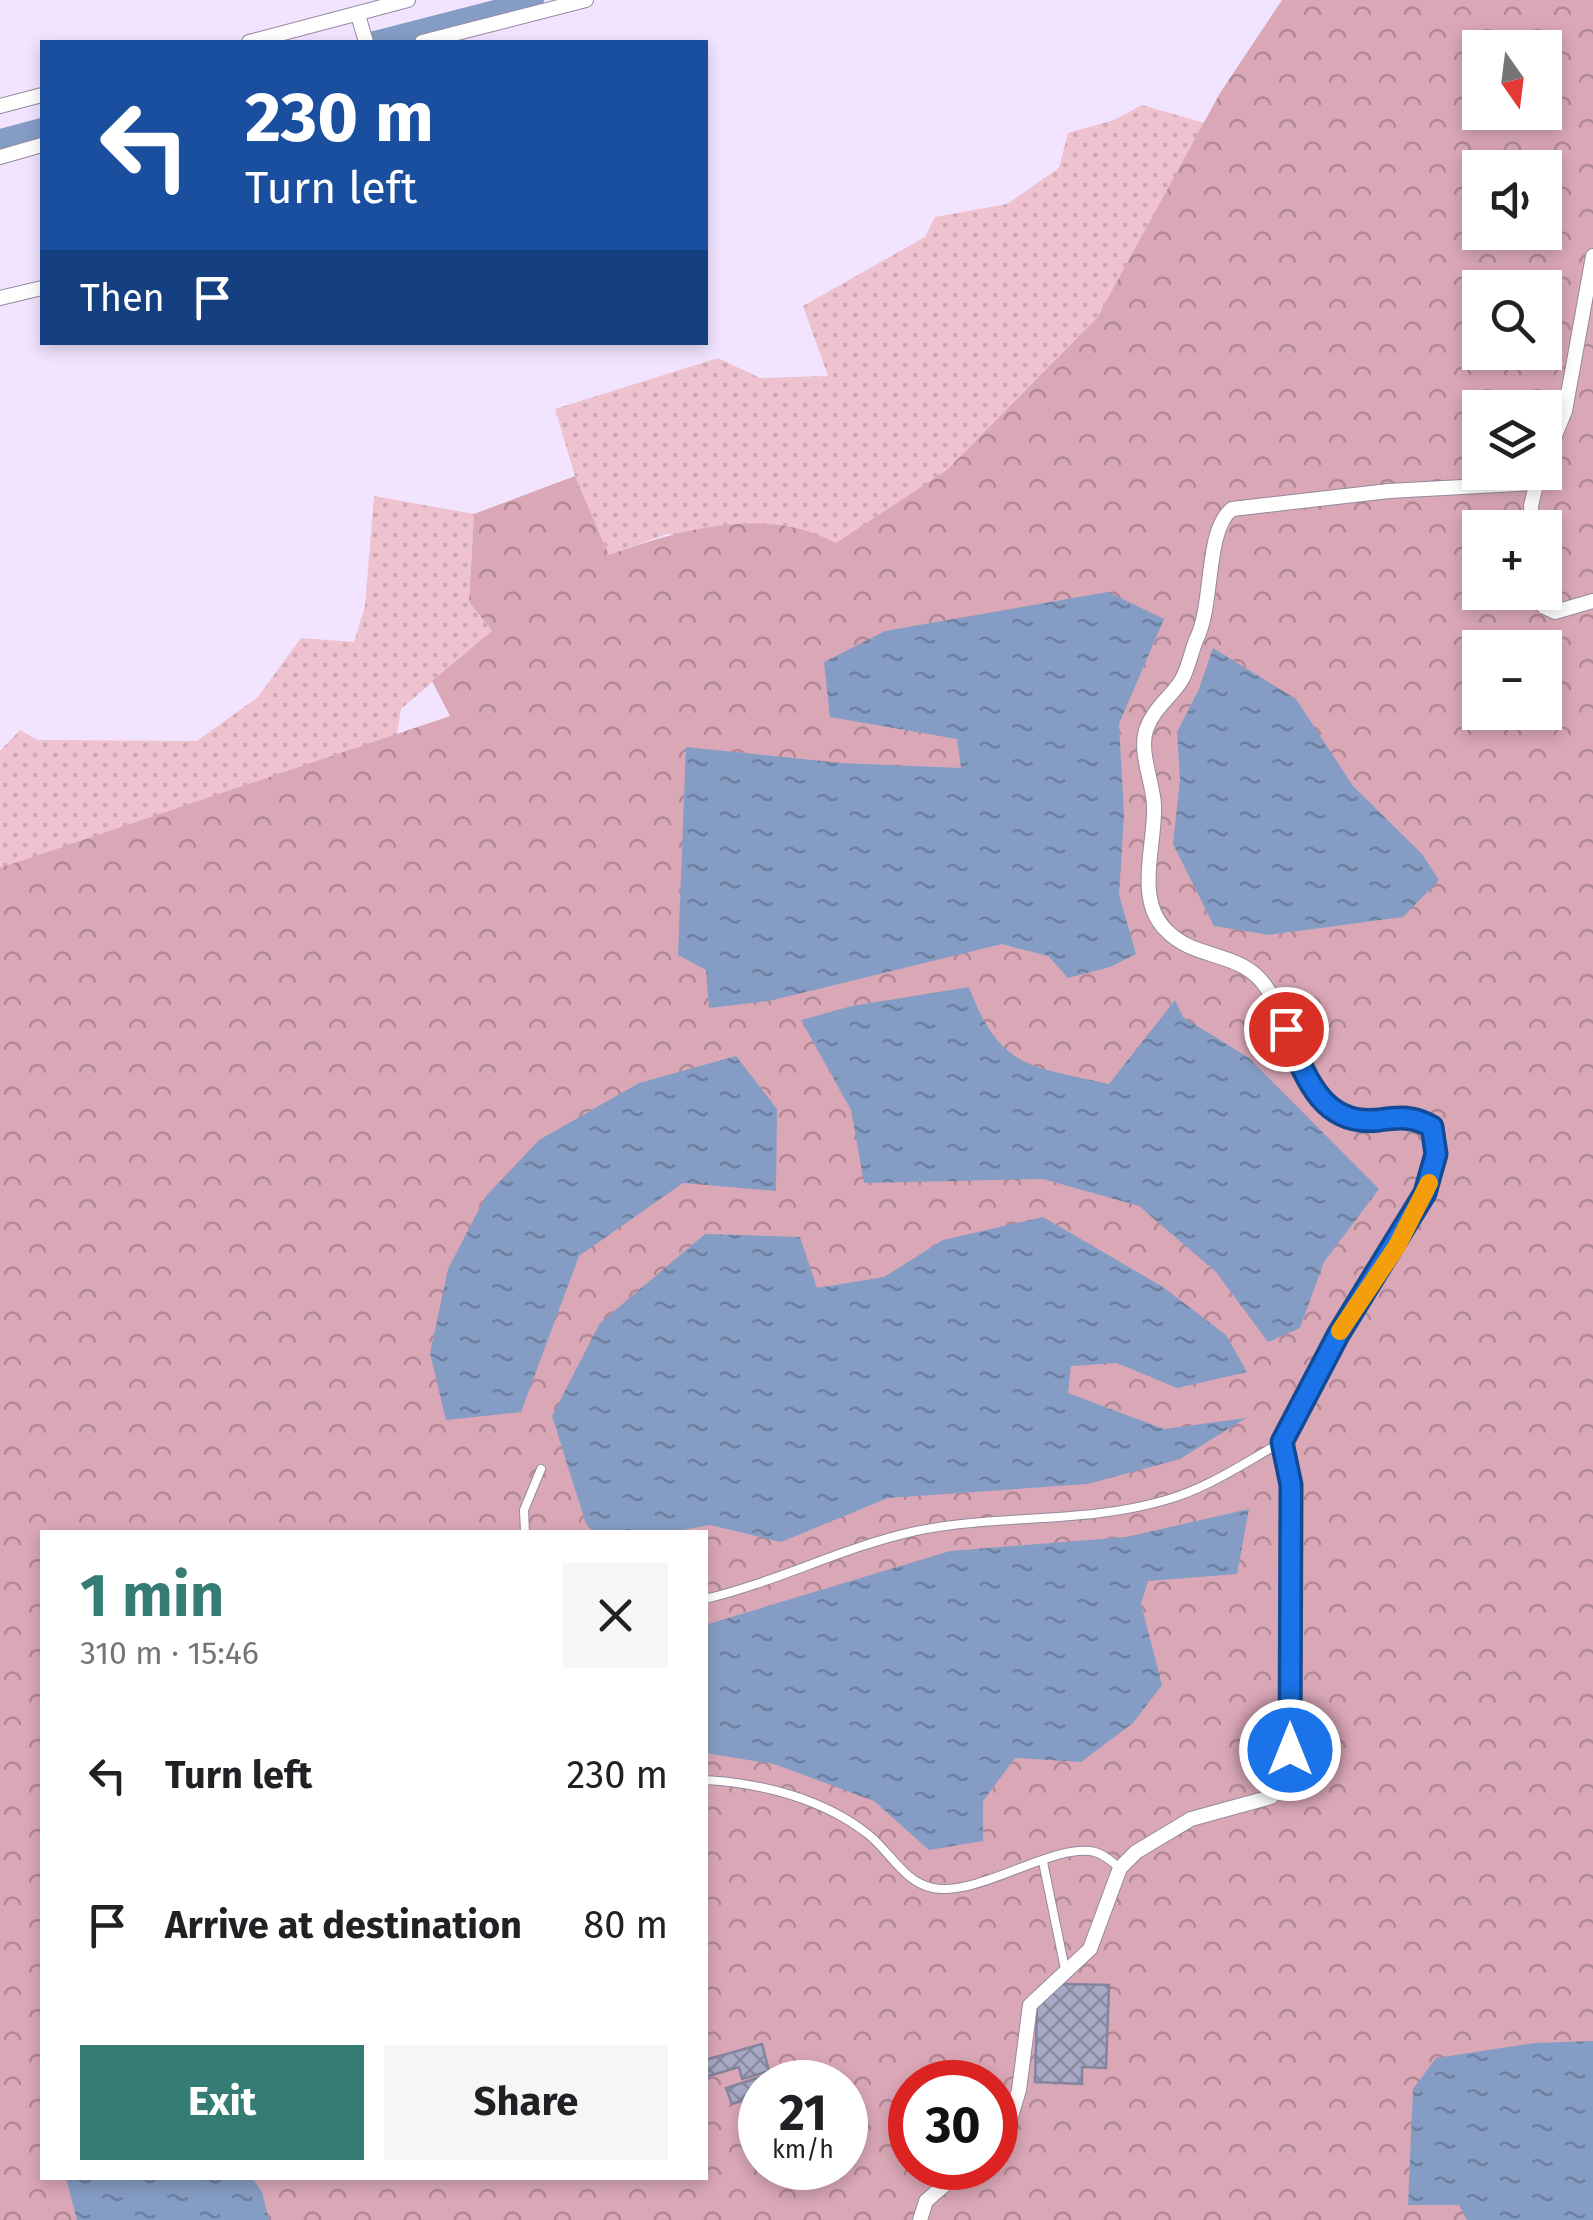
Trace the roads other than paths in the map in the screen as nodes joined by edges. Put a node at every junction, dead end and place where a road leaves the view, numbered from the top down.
1 (408, 0) edge
2 (586, 0) edge
3 (359, 20) junction
4 (259, 40) edge
5 (365, 40) edge
6 (430, 40) edge
7 (40, 96) edge
8 (0, 106) edge
9 (40, 146) edge
10 (0, 157) edge
11 (1593, 256) edge
12 (40, 288) edge
13 (0, 298) edge
14 (1562, 420) edge
15 (1462, 485) edge
16 (1593, 601) edge
17 (1562, 610) edge
18 (1282, 1442) junction
19 (541, 1469) dead end
20 (525, 1530) edge
21 (708, 1598) edge
22 (708, 1780) edge
23 (1043, 1862) junction
24 (1120, 1868) junction
25 (1065, 1969) junction
26 (1018, 2096) edge
27 (936, 2190) edge
28 (920, 2220) edge

1 - 3 street
2 - 6 street
3 - 4 street
3 - 5 street
7 - 8 street
9 - 10 street
11 - 14 street
12 - 13 street
15 - 18 street
16 - 17 street
18 - 21 lane
18 - 24 street
19 - 20 lane
22 - 23 lane
23 - 24 lane
23 - 25 lane
24 - 25 street
25 - 26 street
27 - 28 street

